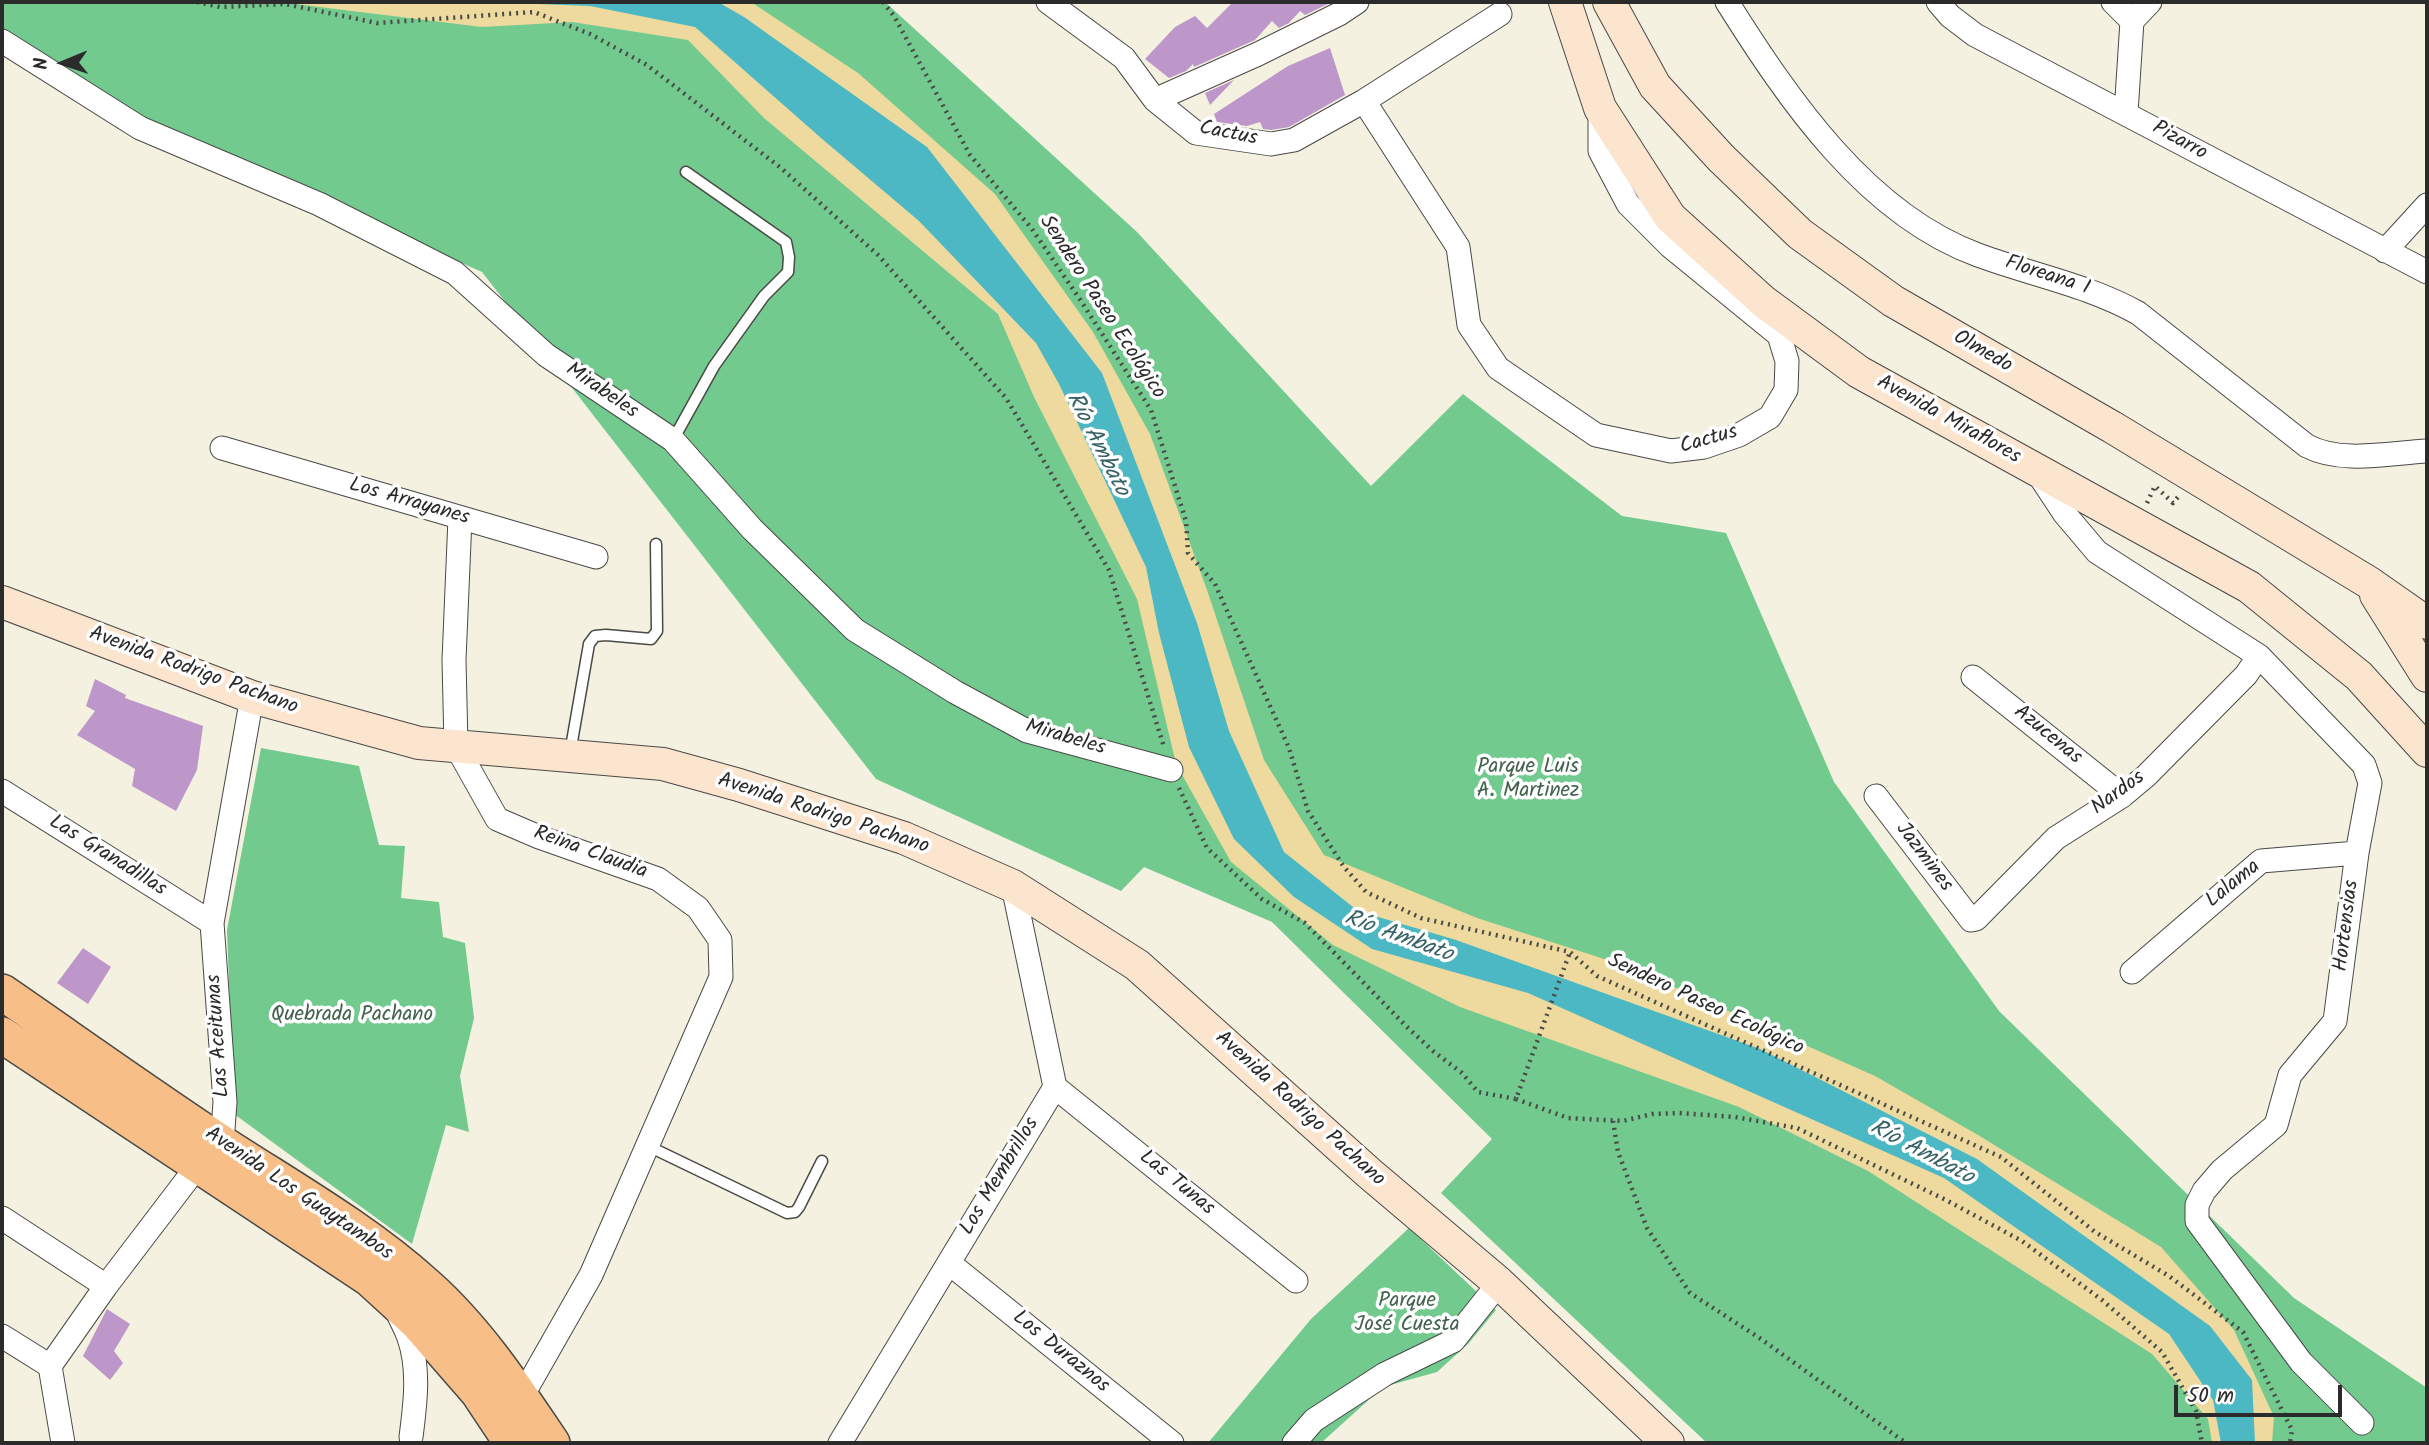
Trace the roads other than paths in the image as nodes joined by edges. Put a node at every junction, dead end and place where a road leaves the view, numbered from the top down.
1 (1048, 2) edge
2 (1357, 2) edge
3 (1565, 2) edge
4 (1609, 2) edge
5 (1727, 2) edge
6 (1938, 2) edge
7 (2113, 2) edge
8 (2150, 2) edge
9 (1500, 13) dead end
10 (2132, 21) junction
11 (2, 41) edge
12 (1155, 100) junction
13 (1364, 101) junction
14 (1600, 108) junction
15 (2126, 113) junction
16 (686, 172) dead end
17 (2427, 205) edge
18 (2385, 251) junction
19 (2427, 272) edge
20 (673, 440) junction
21 (222, 448) dead end
22 (2427, 451) edge
23 (2036, 469) junction
24 (460, 518) junction
25 (656, 544) dead end
26 (596, 557) dead end
27 (2368, 582) junction
28 (2, 602) edge
29 (2427, 623) edge
30 (2259, 656) junction
31 (1973, 677) dead end
32 (2427, 677) edge
33 (251, 697) junction
34 (456, 746) junction
35 (2427, 751) edge
36 (570, 756) junction
37 (1171, 771) road end
38 (2, 791) edge
39 (1876, 796) dead end
40 (2122, 796) junction
41 (2357, 853) junction
42 (1013, 886) junction
43 (1971, 920) joint
44 (212, 923) junction
45 (2133, 972) dead end
46 (2, 992) edge
47 (2, 1035) edge
48 (1055, 1087) junction
49 (648, 1146) junction
50 (210, 1154) junction
51 (822, 1161) dead end
52 (2, 1218) edge
53 (949, 1263) junction
54 (1296, 1281) dead end
55 (1499, 1283) junction
56 (106, 1286) junction
57 (390, 1297) junction
58 (2, 1336) edge
59 (50, 1366) junction
60 (521, 1398) junction
61 (2362, 1423) dead end
62 (411, 1437) dead end
63 (847, 1440) edge
64 (63, 1443) edge
65 (512, 1443) edge
66 (552, 1443) edge
67 (1172, 1443) edge
68 (1294, 1443) edge
69 (1668, 1443) edge

1 - 12 street, Cactus
2 - 12 street
3 - 14 main road, Avenida Miraflores
4 - 27 main road, Olmedo
5 - 22 street, Floreana I
6 - 15 street, Pizarro
7 - 10 street
8 - 10 street
9 - 13 street, Cactus
10 - 15 street
11 - 20 street, Mirabeles
12 - 13 street, Cactus
13 - 14 street, Cactus
14 - 23 main road, Avenida Miraflores
15 - 18 street, Pizarro
16 - 20 lane
17 - 18 street
18 - 19 street, Pizarro
20 - 37 street, Mirabeles
21 - 24 street, Los Arrayanes
23 - 30 street, Hortensias
23 - 35 main road, Avenida Miraflores
24 - 26 street, Los Arrayanes
24 - 34 street, Reina Claudia
25 - 36 lane
27 - 29 main road, Olmedo
27 - 32 main road
28 - 33 main road, Avenida Rodrigo Pachano
30 - 40 street, Nardos
30 - 41 street, Hortensias
31 - 40 street, Azucenas
33 - 34 main road, Avenida Rodrigo Pachano
33 - 44 street, Las Aceitunas
34 - 36 main road, Avenida Rodrigo Pachano
34 - 49 street, Reina Claudia
36 - 42 main road, Avenida Rodrigo Pachano
38 - 44 street, Las Granadillas
39 - 43 street, Jazmines
40 - 43 street, Nardos
41 - 45 street, Lalama
41 - 61 street, Hortensias
42 - 48 street
42 - 55 main road, Avenida Rodrigo Pachano
44 - 50 street, Las Aceitunas
46 - 50 main road, Avenida Los Guaytambos
47 - 50 main road, Avenida Los Guaytambos
48 - 53 street, Los Membrillos
48 - 54 street, Las Tunas
49 - 51 lane
49 - 60 street, Reina Claudia
50 - 56 street
50 - 57 main road, Avenida Los Guaytambos
50 - 60 main road, Avenida Los Guaytambos
52 - 56 street
53 - 63 street, Los Membrillos
53 - 67 street, Los Duraznos
55 - 68 street
55 - 69 main road, Avenida Rodrigo Pachano
56 - 59 street
57 - 62 street
57 - 65 main road, Avenida Los Guaytambos
58 - 59 street
59 - 64 street
60 - 66 main road, Avenida Los Guaytambos

